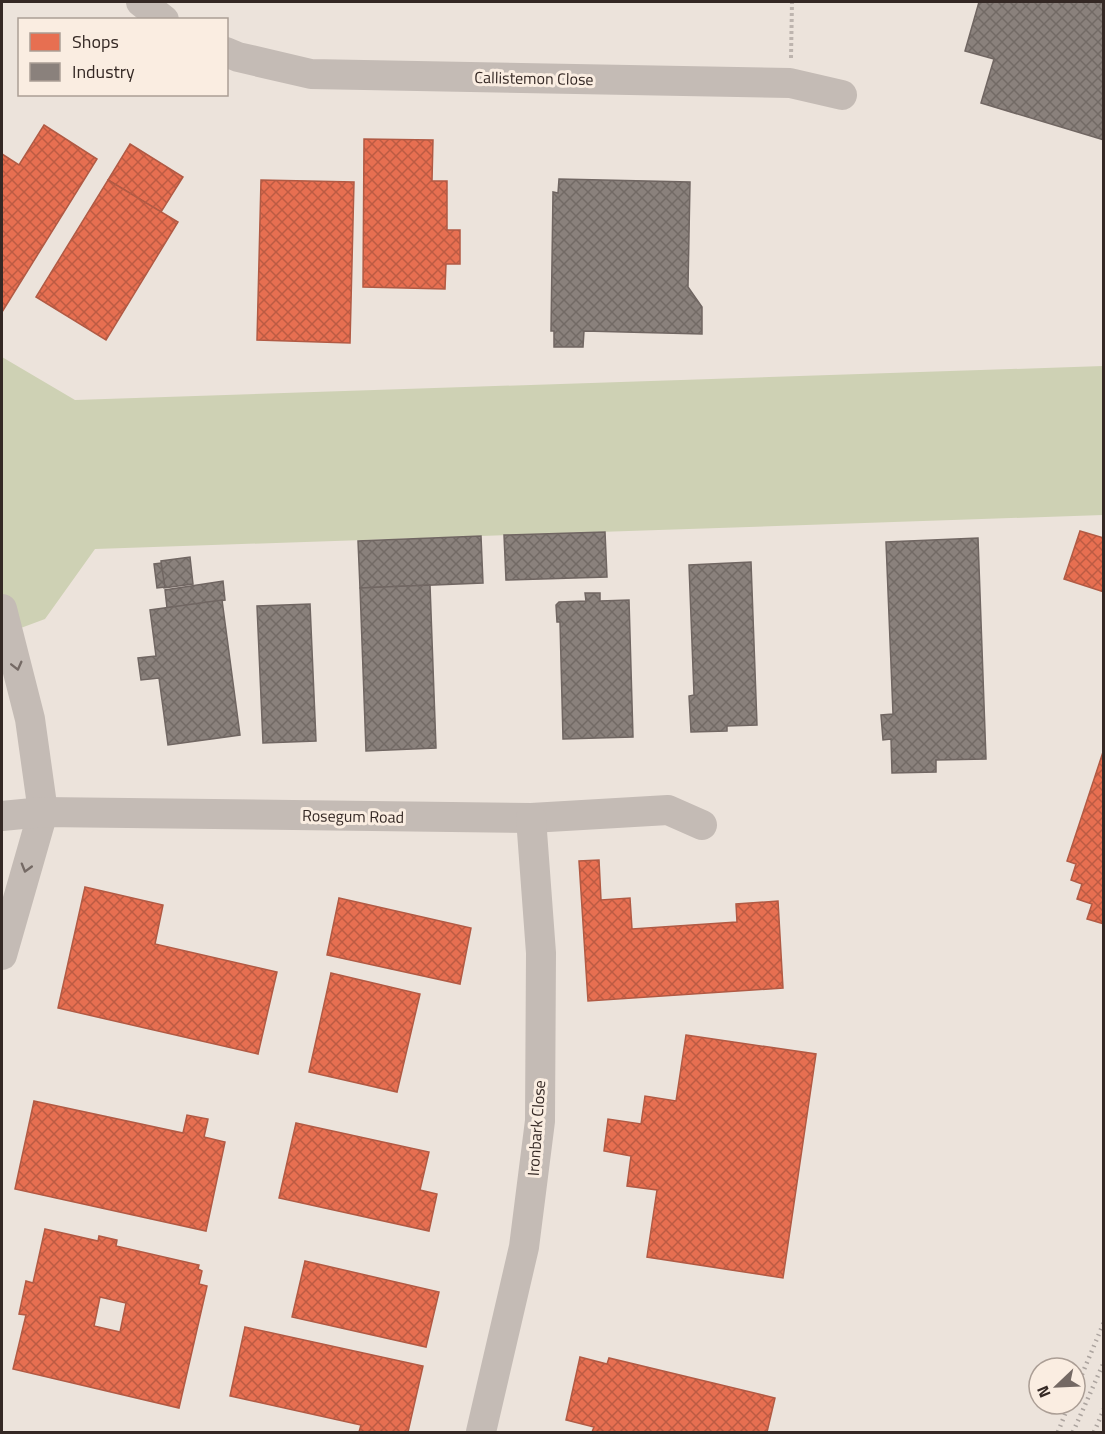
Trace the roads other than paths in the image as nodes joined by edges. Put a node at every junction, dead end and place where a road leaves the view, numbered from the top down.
1 (141, 2) edge
2 (161, 18) edge
3 (228, 53) edge
4 (842, 95) dead end
5 (2, 609) edge
6 (43, 812) junction
7 (2, 816) edge
8 (531, 818) junction
9 (702, 825) dead end
10 (2, 955) edge
11 (481, 1432) edge

1 - 2 street
3 - 4 street, Callistemon Close
5 -> 6 street
6 - 7 street, Rosegum Road
6 - 8 street, Rosegum Road
6 -> 10 street
8 - 9 street, Rosegum Road
8 - 11 street, Ironbark Close

